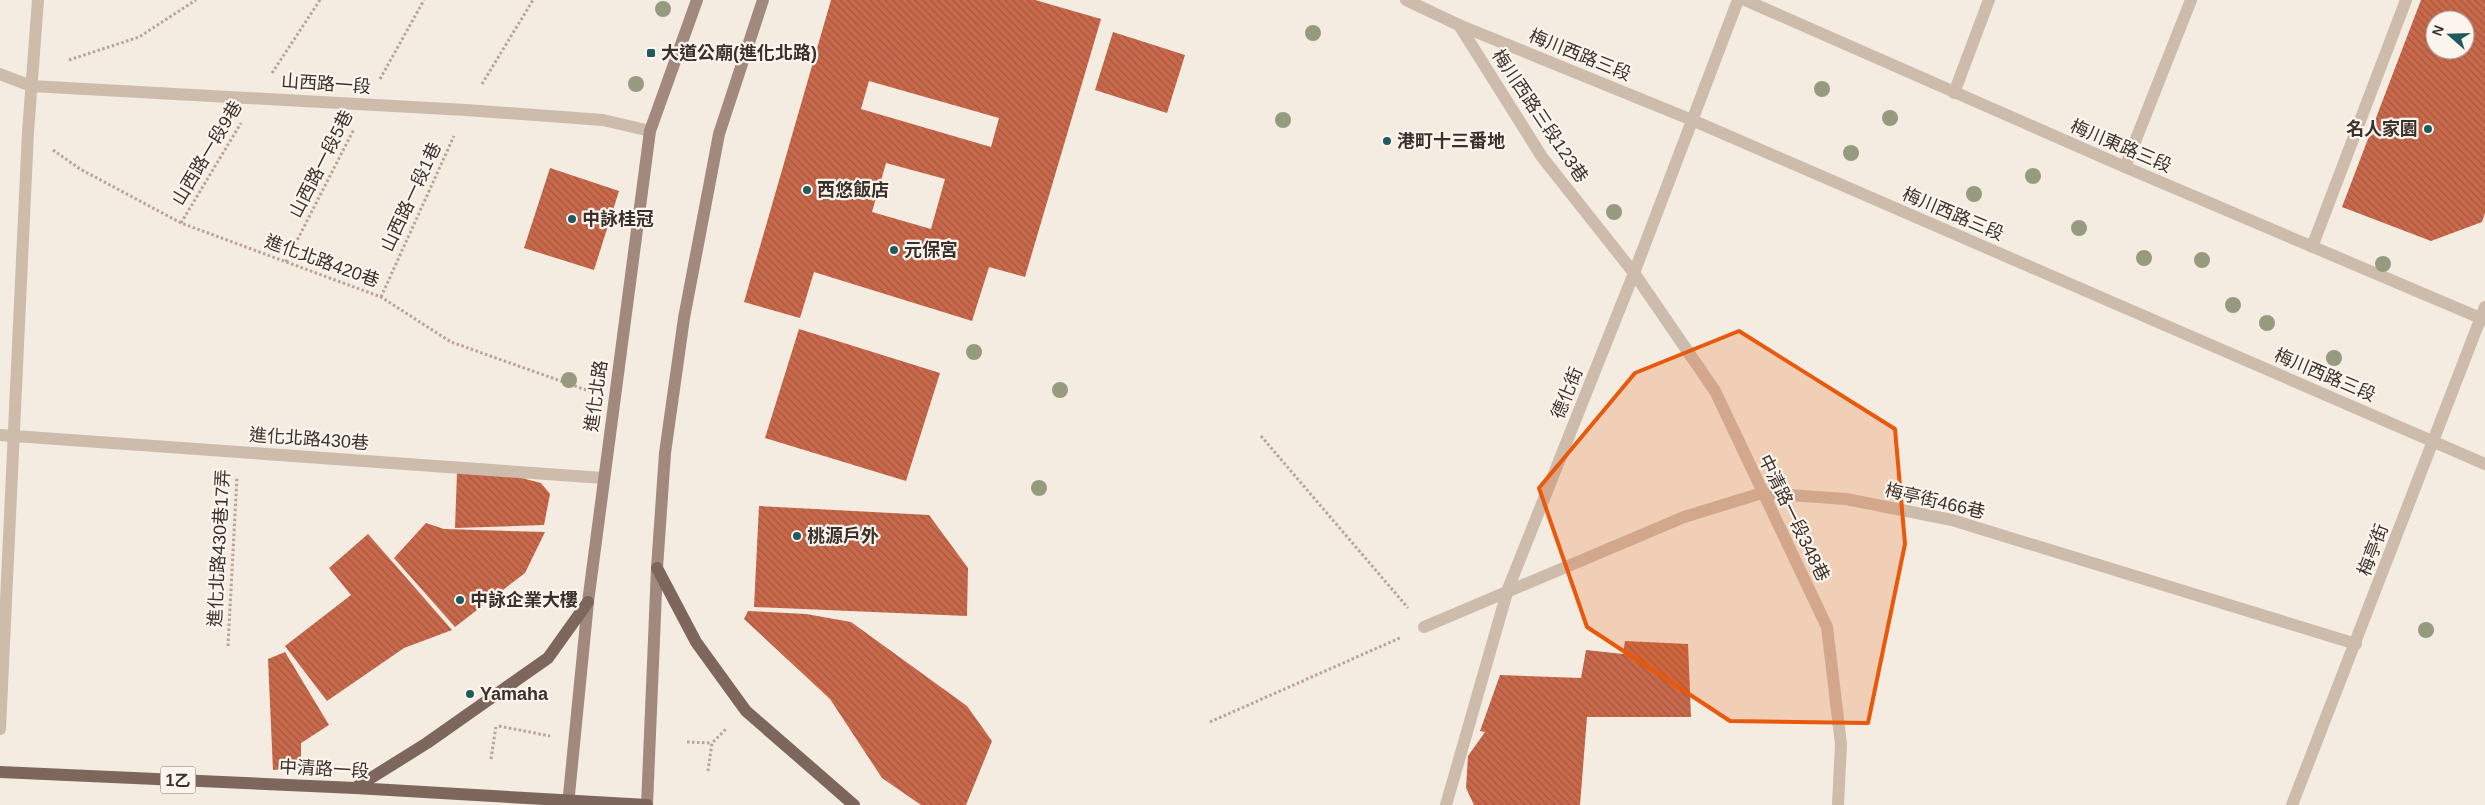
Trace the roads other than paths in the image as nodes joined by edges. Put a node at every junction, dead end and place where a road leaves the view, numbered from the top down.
1 (38, 0) edge
2 (697, 0) edge
3 (763, 0) edge
4 (1406, 0) edge
5 (1738, 0) edge
6 (1745, 0) edge
7 (1989, 0) edge
8 (2191, 0) edge
9 (2406, 0) edge
10 (1458, 24) junction
11 (0, 74) edge
12 (31, 86) junction
13 (1954, 93) junction
14 (1692, 120) junction
15 (650, 131) junction
16 (2125, 167) junction
17 (2312, 247) junction
18 (1634, 273) junction
19 (2484, 315) edge
20 (6, 435) edge
21 (2433, 441) junction
22 (2485, 464) edge
23 (603, 478) junction
24 (1762, 493) junction
25 (657, 568) junction
26 (1508, 590) junction
27 (588, 602) junction
28 (1424, 627) road end
29 (2356, 644) junction
30 (0, 729) edge
31 (0, 772) edge
32 (355, 788) junction
33 (568, 804) edge
34 (647, 805) edge
35 (854, 805) edge
36 (1446, 805) edge
37 (1838, 805) edge
38 (2292, 805) edge

1 - 12 street
2 - 15 main road, 進化北路
3 - 25 main road
4 - 10 street, 梅川西路三段
5 - 14 street, 德化街
6 - 13 street, 梅川東路三段
7 - 13 street
8 - 16 street
9 - 17 street
10 - 14 street, 梅川西路三段
10 - 18 street, 梅川西路三段123巷
11 - 12 street, 山西路一段
12 - 15 street, 山西路一段
12 - 20 street
13 - 16 street, 梅川東路三段
14 - 18 street, 德化街
14 - 21 street, 梅川西路三段
15 - 23 main road, 進化北路
16 - 17 street, 梅川東路三段
17 - 19 street, 梅川東路三段
18 - 24 street, 中清路一段348巷
18 - 26 street, 德化街
19 - 21 street, 梅亭街
20 - 23 street, 進化北路430巷
20 - 30 street
21 - 22 street, 梅川西路三段
21 - 29 street, 梅亭街
23 - 27 main road, 進化北路
24 - 26 street, 梅亭街466巷
24 - 29 street, 梅亭街466巷
24 - 37 street, 中清路一段348巷
25 - 34 main road
25 - 35 main road
26 - 28 street, 梅亭街466巷
26 - 36 street, 德化街
27 - 32 main road
27 - 33 main road, 進化北路
29 - 38 street, 梅亭街
31 - 32 main road, 中清路一段 / 1乙
32 - 33 main road, 中清路一段 / 1乙
33 - 34 main road, 中清路一段 / 1乙

